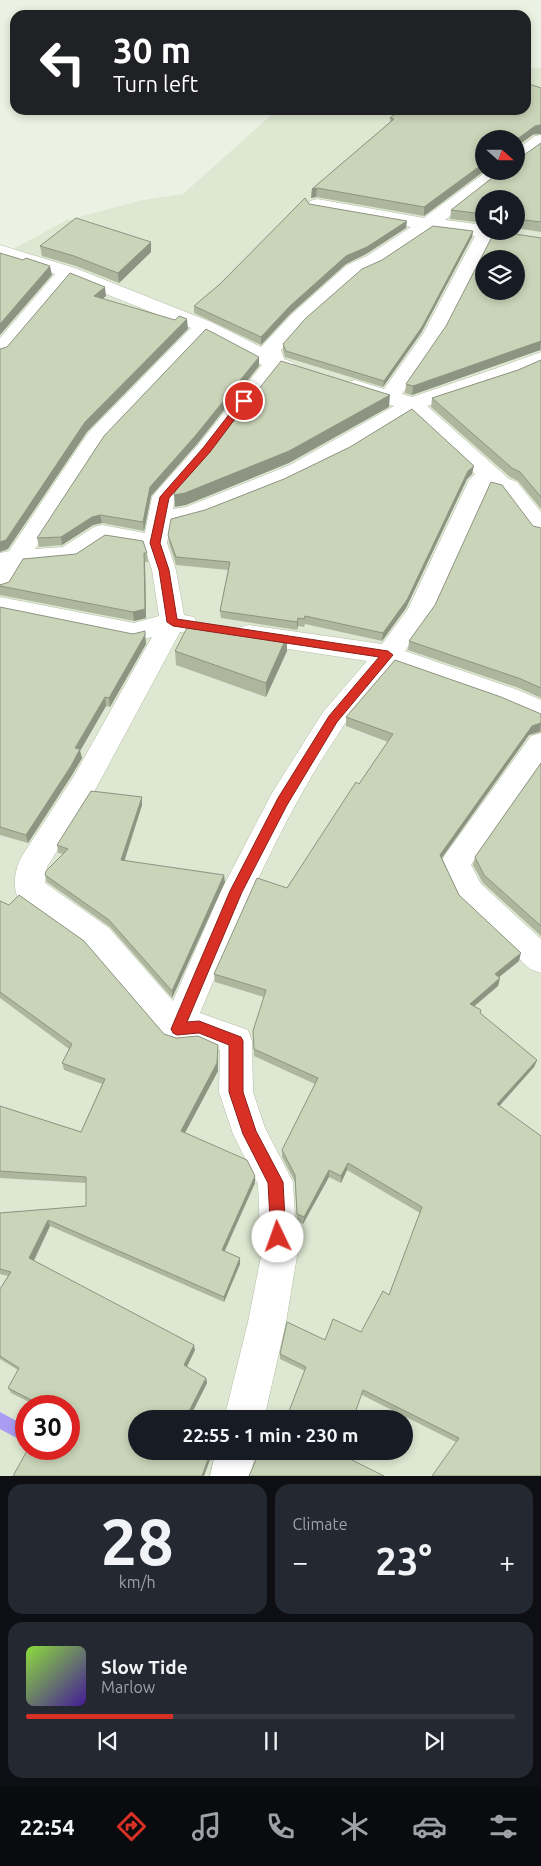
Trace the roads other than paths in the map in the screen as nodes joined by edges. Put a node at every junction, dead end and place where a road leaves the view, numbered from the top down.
1 (541, 140) edge
2 (525, 152) edge
3 (487, 180) edge
4 (316, 205) edge
5 (428, 224) junction
6 (475, 230) edge
7 (486, 240) edge
8 (0, 251) edge
9 (68, 272) junction
10 (204, 326) junction
11 (0, 351) edge
12 (541, 358) edge
13 (275, 363) junction
14 (303, 371) edge
15 (341, 383) edge
16 (389, 396) junction
17 (412, 404) junction
18 (500, 484) junction
19 (541, 528) edge
20 (157, 531) junction
21 (8, 560) edge
22 (0, 584) edge
23 (0, 606) edge
24 (173, 622) junction
25 (388, 655) junction
26 (541, 712) edge
27 (541, 744) edge
28 (541, 959) edge
29 (177, 1029) junction
30 (246, 1410) edge
31 (234, 1460) edge
32 (230, 1476) edge

1 - 2 street
3 - 5 street
4 - 5 street
5 - 6 street
5 - 13 street
7 - 16 street
8 - 9 street
9 - 10 street
9 - 11 street
10 - 13 street
10 - 21 street
12 - 17 street
13 - 14 street
13 - 20 street
15 - 16 street
16 - 17 street
17 - 18 street
17 - 20 street
18 - 19 street
18 - 25 street
20 - 21 street
20 - 24 street
21 - 22 street
23 - 24 street
24 - 25 street
24 - 29 street
25 - 26 street
25 - 29 street
27 - 28 street
29 - 30 street
31 - 32 street

